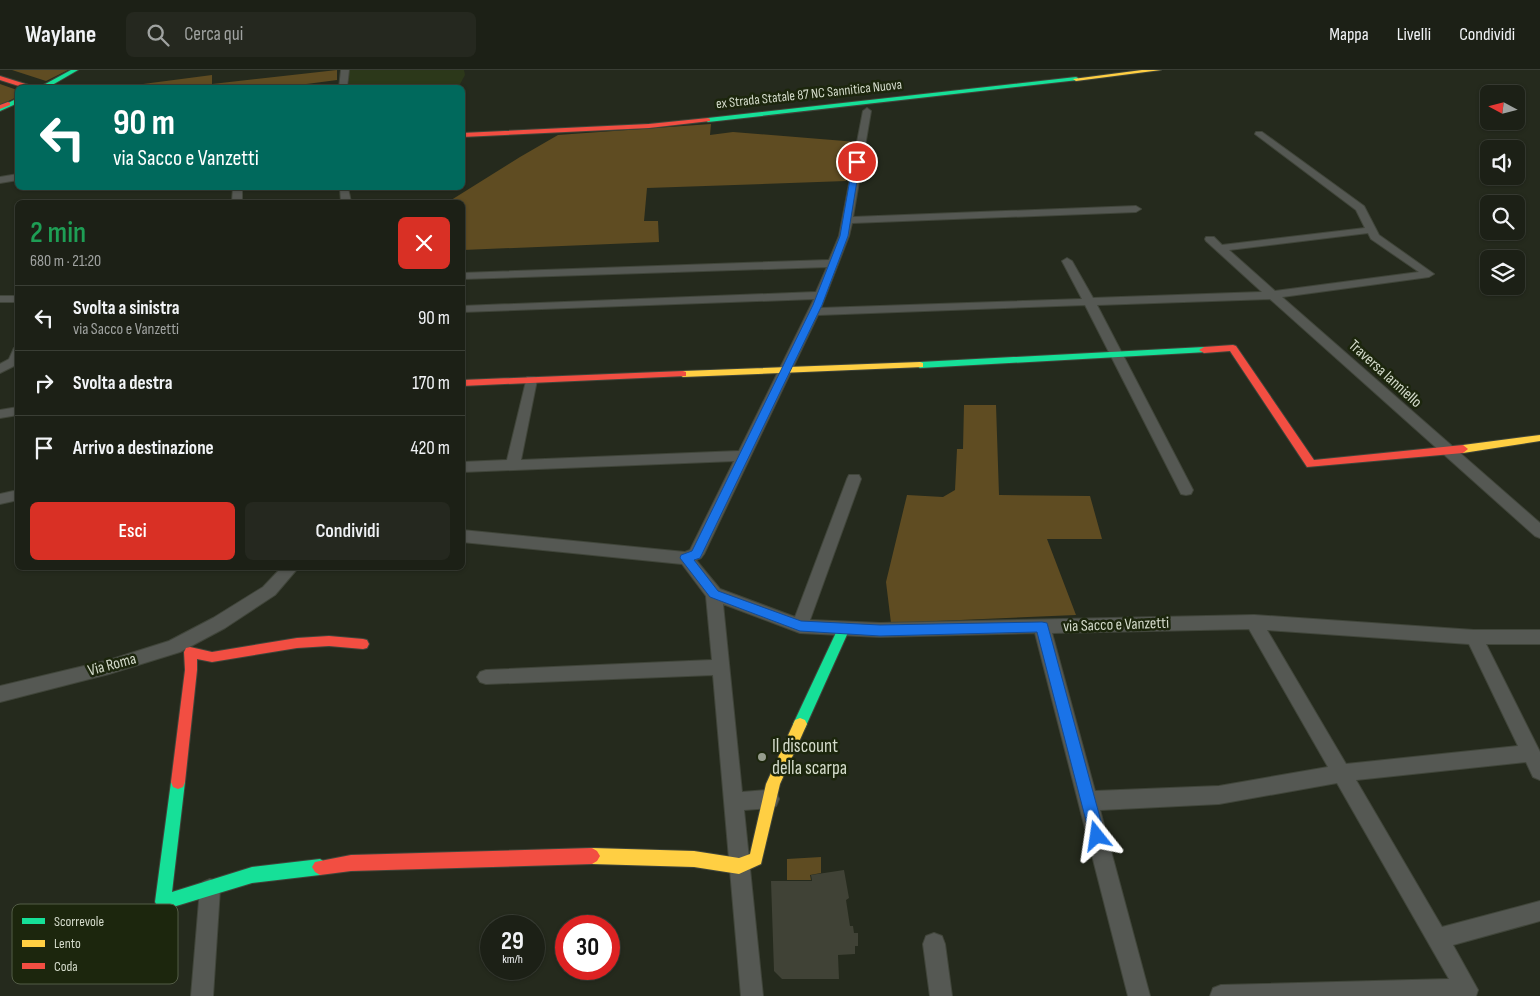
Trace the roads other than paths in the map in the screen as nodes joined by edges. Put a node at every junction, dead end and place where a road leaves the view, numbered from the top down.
1 (75, 70) edge
2 (345, 70) edge
3 (1158, 70) edge
4 (4, 79) edge
5 (23, 85) edge
6 (47, 85) edge
7 (343, 85) edge
8 (867, 111) dead end
9 (1258, 134) dead end
10 (465, 135) edge
11 (15, 178) edge
12 (0, 180) edge
13 (1136, 209) dead end
14 (847, 220) junction
15 (1371, 230) junction
16 (1210, 239) dead end
17 (1220, 248) junction
18 (1067, 261) dead end
19 (834, 263) junction
20 (465, 276) edge
21 (821, 295) junction
22 (1274, 295) junction
23 (0, 299) edge
24 (15, 299) edge
25 (1088, 301) junction
26 (465, 308) edge
27 (814, 312) junction
28 (1118, 355) junction
29 (15, 358) edge
30 (0, 369) edge
31 (786, 370) junction
32 (530, 380) junction
33 (465, 383) edge
34 (15, 412) edge
35 (0, 414) edge
36 (1540, 438) edge
37 (1446, 451) junction
38 (745, 456) junction
39 (513, 464) junction
40 (465, 467) edge
41 (854, 479) dead end
42 (1186, 490) dead end
43 (15, 496) edge
44 (0, 500) edge
45 (1540, 532) edge
46 (465, 536) edge
47 (686, 558) junction
48 (288, 570) edge
49 (714, 594) junction
50 (1254, 622) junction
51 (800, 626) junction
52 (1042, 627) junction
53 (844, 628) junction
54 (1474, 637) junction
55 (1540, 637) edge
56 (363, 644) dead end
57 (188, 646) junction
58 (721, 667) junction
59 (486, 676) dead end
60 (0, 694) edge
61 (1531, 753) junction
62 (1540, 771) edge
63 (1342, 773) junction
64 (770, 799) junction
65 (1088, 801) junction
66 (733, 802) junction
67 (739, 866) junction
68 (210, 889) junction
69 (1540, 911) edge
70 (1438, 939) junction
71 (934, 944) dead end
72 (202, 996) edge
73 (752, 996) edge
74 (941, 996) edge
75 (1139, 996) edge
76 (1222, 996) edge

1 - 6 main road
2 - 7 street
3 - 10 main road, ex Strada Statale 87 NC Sannitica Nuova
4 - 5 main road
8 - 14 street
9 - 15 street
11 - 12 street
13 - 14 street
14 - 19 street
15 - 17 street
15 - 22 street
16 - 17 street, Traversa Ianniello
17 - 22 street, Traversa Ianniello
18 - 25 street
19 - 20 street
19 - 21 street
21 - 26 street
21 - 27 street
22 - 25 street
22 - 37 street, Traversa Ianniello
23 - 24 street
25 - 27 street
25 - 28 street
27 - 31 street
28 - 31 main road
28 - 37 main road
28 - 42 street
29 - 30 street
31 - 32 main road
31 - 38 street
32 - 33 main road
32 - 39 street
34 - 35 street
36 - 37 main road
37 - 45 street, Traversa Ianniello
38 - 39 street
38 - 47 street
39 - 40 street
41 - 51 street
43 - 44 street
46 - 47 street
47 - 49 street
48 - 57 street, Via Roma
49 - 51 street, via Sacco e Vanzetti
49 - 58 street
50 - 52 street, via Sacco e Vanzetti
50 - 54 street, via Sacco e Vanzetti
50 - 63 street
51 - 53 street, via Sacco e Vanzetti
52 - 53 street, via Sacco e Vanzetti
52 - 65 street
53 - 64 main road
54 - 55 street, via Sacco e Vanzetti
54 - 61 street
56 - 57 main road
57 - 60 street, Via Roma
57 - 68 main road
58 - 59 street
58 - 66 street
61 - 62 street
61 - 63 street
63 - 65 street
63 - 70 street
64 - 66 street
64 - 67 main road
65 - 75 street
66 - 67 street
67 - 68 main road
67 - 73 street
68 - 72 street
69 - 70 street
70 - 76 street
71 - 74 street

